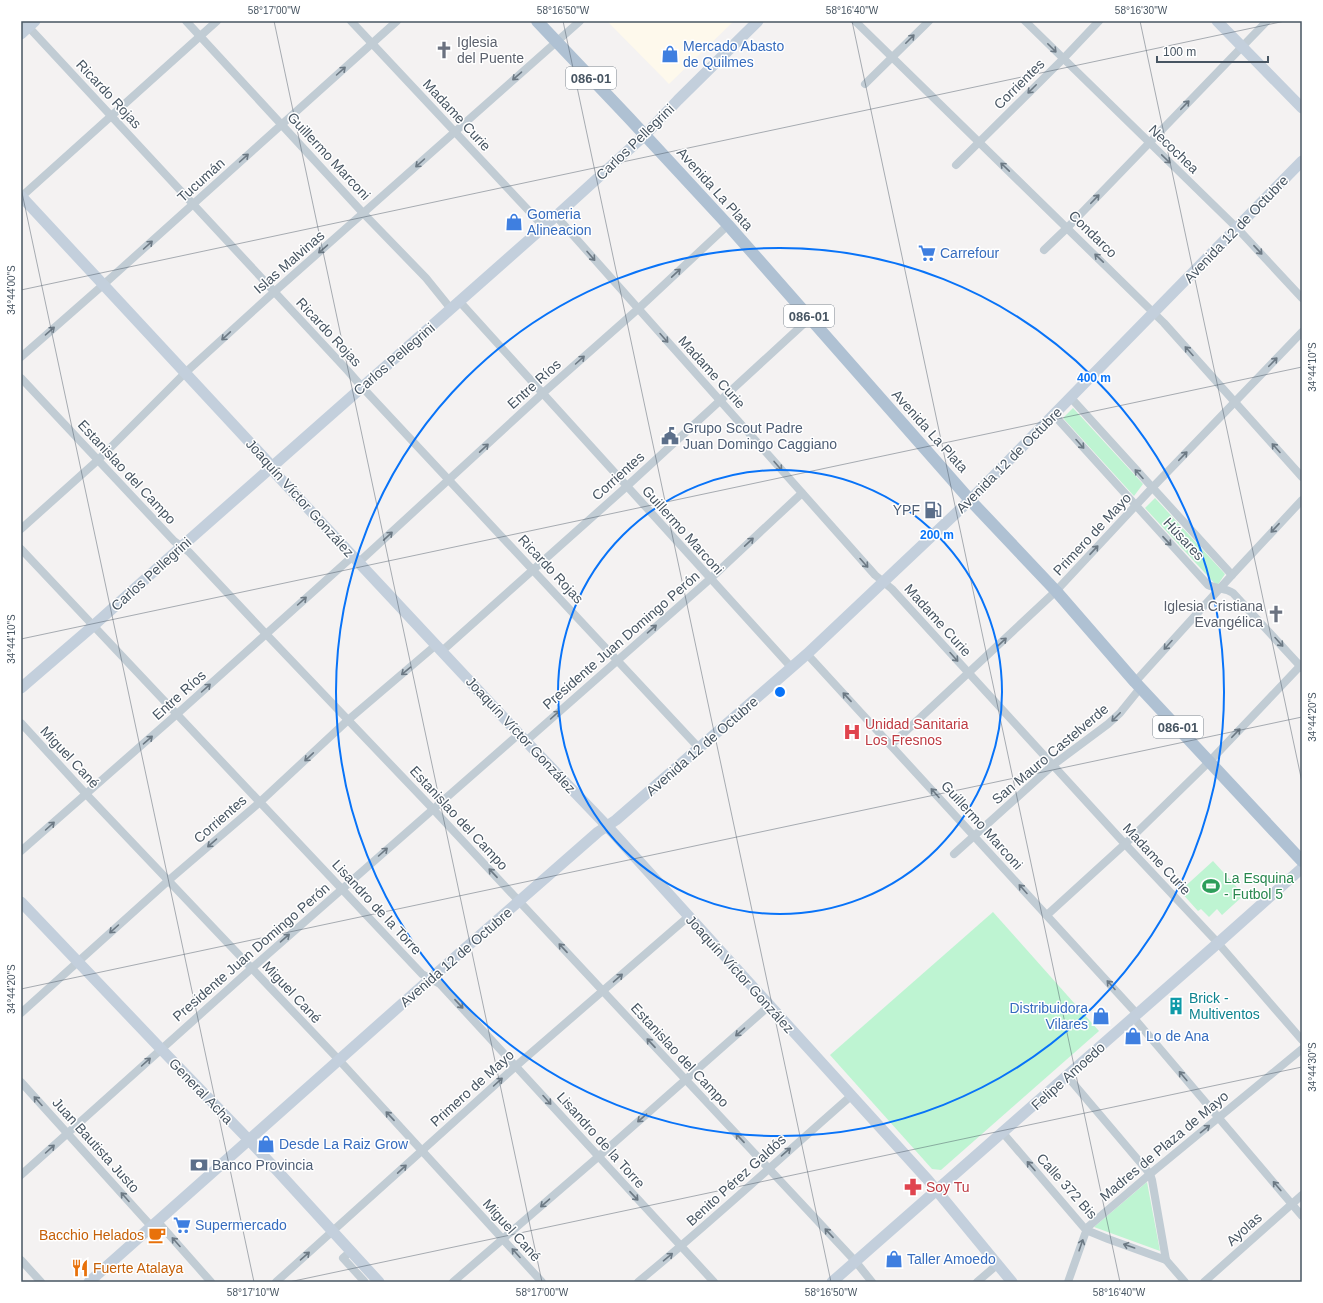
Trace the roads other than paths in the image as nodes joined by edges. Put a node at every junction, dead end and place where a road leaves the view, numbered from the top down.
1 (186, 21) edge
2 (217, 21) edge
3 (351, 21) edge
4 (397, 21) edge
5 (537, 21) edge
6 (580, 21) edge
7 (758, 21) edge
8 (855, 21) edge
9 (929, 21) edge
10 (1025, 21) edge
11 (1099, 21) edge
12 (1216, 21) edge
13 (1267, 21) edge
14 (27, 26) edge
15 (200, 36) junction
16 (557, 42) junction
17 (372, 43) junction
18 (1241, 47) junction
19 (892, 58) junction
20 (1063, 59) junction
21 (865, 84) dead end
22 (1302, 108) edge
23 (112, 116) junction
24 (281, 124) junction
25 (454, 132) junction
26 (645, 135) junction
27 (979, 142) junction
28 (1149, 143) junction
29 (1302, 161) edge
30 (956, 165) dead end
31 (21, 197) edge
32 (193, 204) junction
33 (363, 213) junction
34 (556, 216) junction
35 (728, 226) junction
36 (544, 227) junction
37 (1068, 227) junction
38 (1237, 228) junction
39 (1044, 250) dead end
40 (103, 285) junction
41 (274, 292) junction
42 (1302, 298) edge
43 (456, 306) junction
44 (638, 309) junction
45 (1155, 313) junction
46 (810, 318) junction
47 (1302, 332) edge
48 (21, 356) edge
49 (186, 373) junction
50 (21, 378) edge
51 (362, 387) junction
52 (542, 393) junction
53 (1071, 398) junction
54 (720, 400) junction
55 (1235, 402) junction
56 (1054, 415) junction
57 (98, 460) junction
58 (272, 468) junction
59 (1302, 477) edge
60 (449, 480) junction
61 (626, 487) junction
62 (1152, 488) junction
63 (802, 493) junction
64 (970, 500) junction
65 (1302, 500) edge
66 (1136, 506) junction
67 (21, 529) edge
68 (181, 547) junction
69 (21, 549) edge
70 (356, 559) junction
71 (534, 570) junction
72 (1232, 575) junction
73 (710, 578) junction
74 (883, 582) junction
75 (1220, 588) junction
76 (1056, 591) junction
77 (93, 626) junction
78 (266, 634) junction
79 (439, 648) junction
80 (807, 654) junction
81 (617, 660) junction
82 (1301, 666) edge
83 (792, 667) junction
84 (968, 673) junction
85 (1138, 684) junction
86 (21, 688) edge
87 (177, 714) junction
88 (348, 720) junction
89 (21, 724) edge
90 (522, 738) junction
91 (891, 745) junction
92 (699, 748) junction
93 (1209, 762) junction
94 (1053, 765) junction
95 (86, 794) junction
96 (260, 802) junction
97 (432, 808) junction
98 (607, 826) junction
99 (974, 836) junction
100 (1124, 844) junction
101 (21, 852) edge
102 (954, 854) dead end
103 (1302, 861) edge
104 (1302, 868) edge
105 (169, 880) junction
106 (342, 889) junction
107 (519, 901) junction
108 (21, 902) edge
109 (1047, 915) junction
110 (688, 917) junction
111 (1218, 943) junction
112 (78, 962) junction
113 (252, 968) junction
114 (430, 979) junction
115 (603, 991) junction
116 (769, 1006) junction
117 (21, 1013) edge
118 (1135, 1016) junction
119 (1302, 1040) edge
120 (161, 1049) junction
121 (1302, 1049) edge
122 (339, 1060) junction
123 (516, 1066) junction
124 (1067, 1076) junction
125 (685, 1080) junction
126 (21, 1082) edge
127 (851, 1096) junction
128 (1218, 1118) junction
129 (68, 1133) junction
130 (1003, 1133) junction
131 (249, 1140) junction
132 (422, 1150) junction
133 (598, 1157) junction
134 (768, 1168) junction
135 (1150, 1174) junction
136 (21, 1175) edge
137 (937, 1190) junction
138 (1302, 1195) edge
139 (1292, 1204) junction
140 (1302, 1216) edge
141 (154, 1224) junction
142 (1086, 1230) junction
143 (333, 1232) junction
144 (503, 1239) junction
145 (681, 1246) junction
146 (351, 1251) junction
147 (21, 1260) edge
148 (1166, 1260) junction
149 (856, 1262) junction
150 (998, 1264) junction
151 (41, 1282) edge
152 (89, 1282) edge
153 (211, 1282) edge
154 (276, 1282) edge
155 (363, 1282) edge
156 (379, 1282) edge
157 (453, 1282) edge
158 (542, 1282) edge
159 (638, 1282) edge
160 (714, 1282) edge
161 (832, 1282) edge
162 (872, 1282) edge
163 (977, 1282) edge
164 (1012, 1282) edge
165 (1068, 1282) edge
166 (1185, 1282) edge
167 (1204, 1282) edge

1 - 15 street, Guillermo Marconi
2 - 15 street
3 - 17 street, Madame Curie
4 - 17 street, Tucumán
5 - 16 main road, Avenida La Plata / 086-01
6 - 16 street, Islas Malvinas
7 - 26 street, Carlos Pellegrini
8 - 19 street, Condarco
19 -> 9 street
10 -> 20 street, Necochea
11 - 20 street, Corrientes
12 - 18 street
13 - 18 street
14 - 23 street, Ricardo Rojas
15 - 23 street
15 - 24 street, Guillermo Marconi
16 -> 25 street, Islas Malvinas
16 - 26 main road, Avenida La Plata / 086-01
24 -> 17 street, Tucumán
17 - 25 street, Madame Curie
18 - 22 street
28 -> 18 street
19 - 21 street
19 - 27 street, Condarco
20 -> 27 street, Corrientes
20 - 28 street, Necochea
23 - 31 street
23 - 32 street, Ricardo Rojas
32 -> 24 street, Tucumán
24 - 33 street, Guillermo Marconi
25 -> 33 street, Islas Malvinas
25 - 36 street, Madame Curie
26 - 34 street, Carlos Pellegrini
26 - 35 main road, Avenida La Plata / 086-01
27 - 30 street, Corrientes
37 -> 27 street, Condarco
37 -> 28 street
28 -> 38 street, Necochea
29 - 38 street, Avenida 12 de Octubre
31 - 40 street, Joaquín Víctor González
40 -> 32 street, Tucumán
32 - 41 street, Ricardo Rojas
33 -> 41 street, Islas Malvinas
33 - 43 street, Guillermo Marconi
34 - 36 street, Carlos Pellegrini
34 -> 44 street, Madame Curie
44 -> 35 street, Entre Ríos
35 - 46 main road, Avenida La Plata / 086-01
36 - 43 street, Carlos Pellegrini
37 - 39 street
45 -> 37 street, Condarco
38 -> 42 street, Necochea
38 - 45 street, Avenida 12 de Octubre
48 -> 40 street, Tucumán
40 - 49 street, Joaquín Víctor González
41 -> 49 street, Islas Malvinas
41 - 51 street, Ricardo Rojas
43 - 51 street, Carlos Pellegrini
43 - 52 street, Guillermo Marconi
52 -> 44 street, Entre Ríos
44 -> 54 street, Madame Curie
45 - 53 street, Avenida 12 de Octubre
55 -> 45 street, Condarco
46 - 54 street, Corrientes
46 - 64 main road, Avenida La Plata / 086-01
55 -> 47 street, Primero de Mayo
49 - 57 street, Islas Malvinas
49 - 58 street, Joaquín Víctor González
50 - 57 street, Estanislao del Campo
51 - 58 street, Carlos Pellegrini
51 - 60 street, Ricardo Rojas
60 -> 52 street, Entre Ríos
52 - 61 street, Guillermo Marconi
53 - 56 street, Avenida 12 de Octubre
62 -> 53 street, Húsares
54 - 61 street, Corrientes
54 -> 63 street, Madame Curie
59 -> 55 street, Condarco
62 -> 55 street, Primero de Mayo
56 - 64 street, Avenida 12 de Octubre
56 -> 66 street, Húsares
57 - 67 street, Islas Malvinas
57 - 68 street, Estanislao del Campo
58 - 68 street, Carlos Pellegrini
58 - 70 street, Joaquín Víctor González
70 -> 60 street, Entre Ríos
60 - 71 street, Ricardo Rojas
61 - 71 street, Corrientes
61 - 73 street, Guillermo Marconi
62 - 66 street, Primero de Mayo
62 - 72 street, Húsares
73 -> 63 street, Presidente Juan Domingo Perón
63 -> 74 street, Madame Curie
64 - 74 street, Avenida 12 de Octubre
64 - 76 main road, Avenida La Plata / 086-01
65 -> 72 street, San Mauro Castelverde
66 -> 75 street, Húsares
76 -> 66 street, Primero de Mayo
68 - 77 street, Carlos Pellegrini
68 - 78 street, Estanislao del Campo
69 - 77 street, Lisandro de la Torre
78 -> 70 street, Entre Ríos
70 - 79 street, Joaquín Víctor González
71 - 79 street, Corrientes
71 - 81 street, Ricardo Rojas
72 - 75 street, San Mauro Castelverde
81 -> 73 street, Presidente Juan Domingo Perón
73 - 83 street, Guillermo Marconi
74 - 80 street, Avenida 12 de Octubre
74 -> 84 street, Madame Curie
75 -> 82 street, Húsares
75 -> 85 street, San Mauro Castelverde
84 -> 76 street, Primero de Mayo
76 - 85 main road, Avenida La Plata / 086-01
77 - 86 street, Carlos Pellegrini
77 - 87 street, Lisandro de la Torre
87 -> 78 street, Entre Ríos
78 - 88 street, Estanislao del Campo
79 -> 88 street, Corrientes
79 - 90 street, Joaquín Víctor González
80 - 83 street, Avenida 12 de Octubre
91 -> 80 street, Guillermo Marconi
90 -> 81 street, Presidente Juan Domingo Perón
81 - 92 street, Ricardo Rojas
93 -> 82 street
83 - 92 street, Avenida 12 de Octubre
84 - 91 street, Primero de Mayo
84 - 94 street, Madame Curie
85 - 93 main road, Avenida La Plata / 086-01
85 -> 94 street, San Mauro Castelverde
95 -> 87 street, Entre Ríos
87 - 96 street, Lisandro de la Torre
88 -> 96 street, Corrientes
88 - 97 street, Estanislao del Campo
89 - 95 street, Miguel Cané
90 - 97 street, Presidente Juan Domingo Perón
90 - 98 street, Joaquín Víctor González
99 -> 91 street, Guillermo Marconi
92 - 98 street, Avenida 12 de Octubre
93 - 100 street
93 - 103 main road, Avenida La Plata / 086-01
94 - 99 street, San Mauro Castelverde
94 - 100 street, Madame Curie
101 -> 95 street, Entre Ríos
95 - 105 street, Miguel Cané
96 -> 105 street, Corrientes
96 - 106 street, Lisandro de la Torre
106 -> 97 street, Presidente Juan Domingo Perón
107 -> 97 street, Estanislao del Campo
98 - 107 street, Avenida 12 de Octubre
98 - 110 street, Joaquín Víctor González
99 - 102 street, San Mauro Castelverde
109 -> 99 street, Guillermo Marconi
100 - 109 street
100 - 111 street, Madame Curie
104 - 111 street, Felipe Amoedo
105 -> 112 street, Corrientes
105 - 113 street, Miguel Cané
113 -> 106 street, Presidente Juan Domingo Perón
106 - 114 street, Lisandro de la Torre
107 - 114 street, Avenida 12 de Octubre
115 -> 107 street, Estanislao del Campo
108 - 112 street, General Acha
118 -> 109 street, Guillermo Marconi
115 -> 110 street, Primero de Mayo
110 - 116 street, Joaquín Víctor González
111 - 118 street, Felipe Amoedo
111 - 119 street, Madame Curie
112 - 117 street, Corrientes
112 - 120 street, General Acha
113 - 120 street, Presidente Juan Domingo Perón
113 - 122 street, Miguel Cané
114 - 122 street, Avenida 12 de Octubre
114 -> 123 street, Lisandro de la Torre
115 - 123 street, Primero de Mayo
125 -> 115 street, Estanislao del Campo
116 -> 125 street
116 - 127 street, Joaquín Víctor González
118 - 124 street, Felipe Amoedo
128 -> 118 street, Guillermo Marconi
129 -> 120 street, Presidente Juan Domingo Perón
120 - 131 street, General Acha
121 - 128 street, Madres de Plaza de Mayo
122 - 131 street, Avenida 12 de Octubre
132 -> 122 street, Miguel Cané
132 -> 123 street, Primero de Mayo
123 -> 133 street, Lisandro de la Torre
124 - 130 street, Felipe Amoedo
124 - 135 street
125 -> 133 street
134 -> 125 street, Estanislao del Campo
129 -> 126 street, Juan Bautista Justo
134 -> 127 street, Benito Pérez Galdós
127 - 137 street, Joaquín Víctor González
135 -> 128 street, Madres de Plaza de Mayo
139 -> 128 street, Guillermo Marconi
136 -> 129 street, Presidente Juan Domingo Perón
141 -> 129 street, Juan Bautista Justo
130 - 137 street, Felipe Amoedo
142 -> 130 street, Calle 372 Bis
131 - 141 street, Avenida 12 de Octubre
131 - 143 street, General Acha
143 -> 132 street, Primero de Mayo
132 - 144 street, Miguel Cané
133 -> 144 street
133 -> 145 street, Lisandro de la Torre
134 - 145 street, Benito Pérez Galdós
149 -> 134 street, Estanislao del Campo
135 - 142 street, Madres de Plaza de Mayo
135 - 148 street
137 - 149 street, Felipe Amoedo
137 - 150 street, Joaquín Víctor González
138 - 139 street, Ayolas
139 - 140 street, Guillermo Marconi
139 - 167 street, Ayolas
141 - 152 street, Avenida 12 de Octubre
153 -> 141 street, Juan Bautista Justo
148 -> 142 street, Calle 372 Bis
165 -> 142 street, Madres de Plaza de Mayo
143 - 146 street, General Acha
154 -> 143 street, Primero de Mayo
144 - 157 street
158 -> 144 street, Miguel Cané
159 -> 145 street, Benito Pérez Galdós
145 - 160 street, Lisandro de la Torre
146 - 155 street
146 - 156 street, General Acha
147 - 151 street
148 - 166 street
149 - 161 street, Felipe Amoedo
149 - 162 street, Estanislao del Campo
150 - 163 street
150 - 164 street, Joaquín Víctor González

